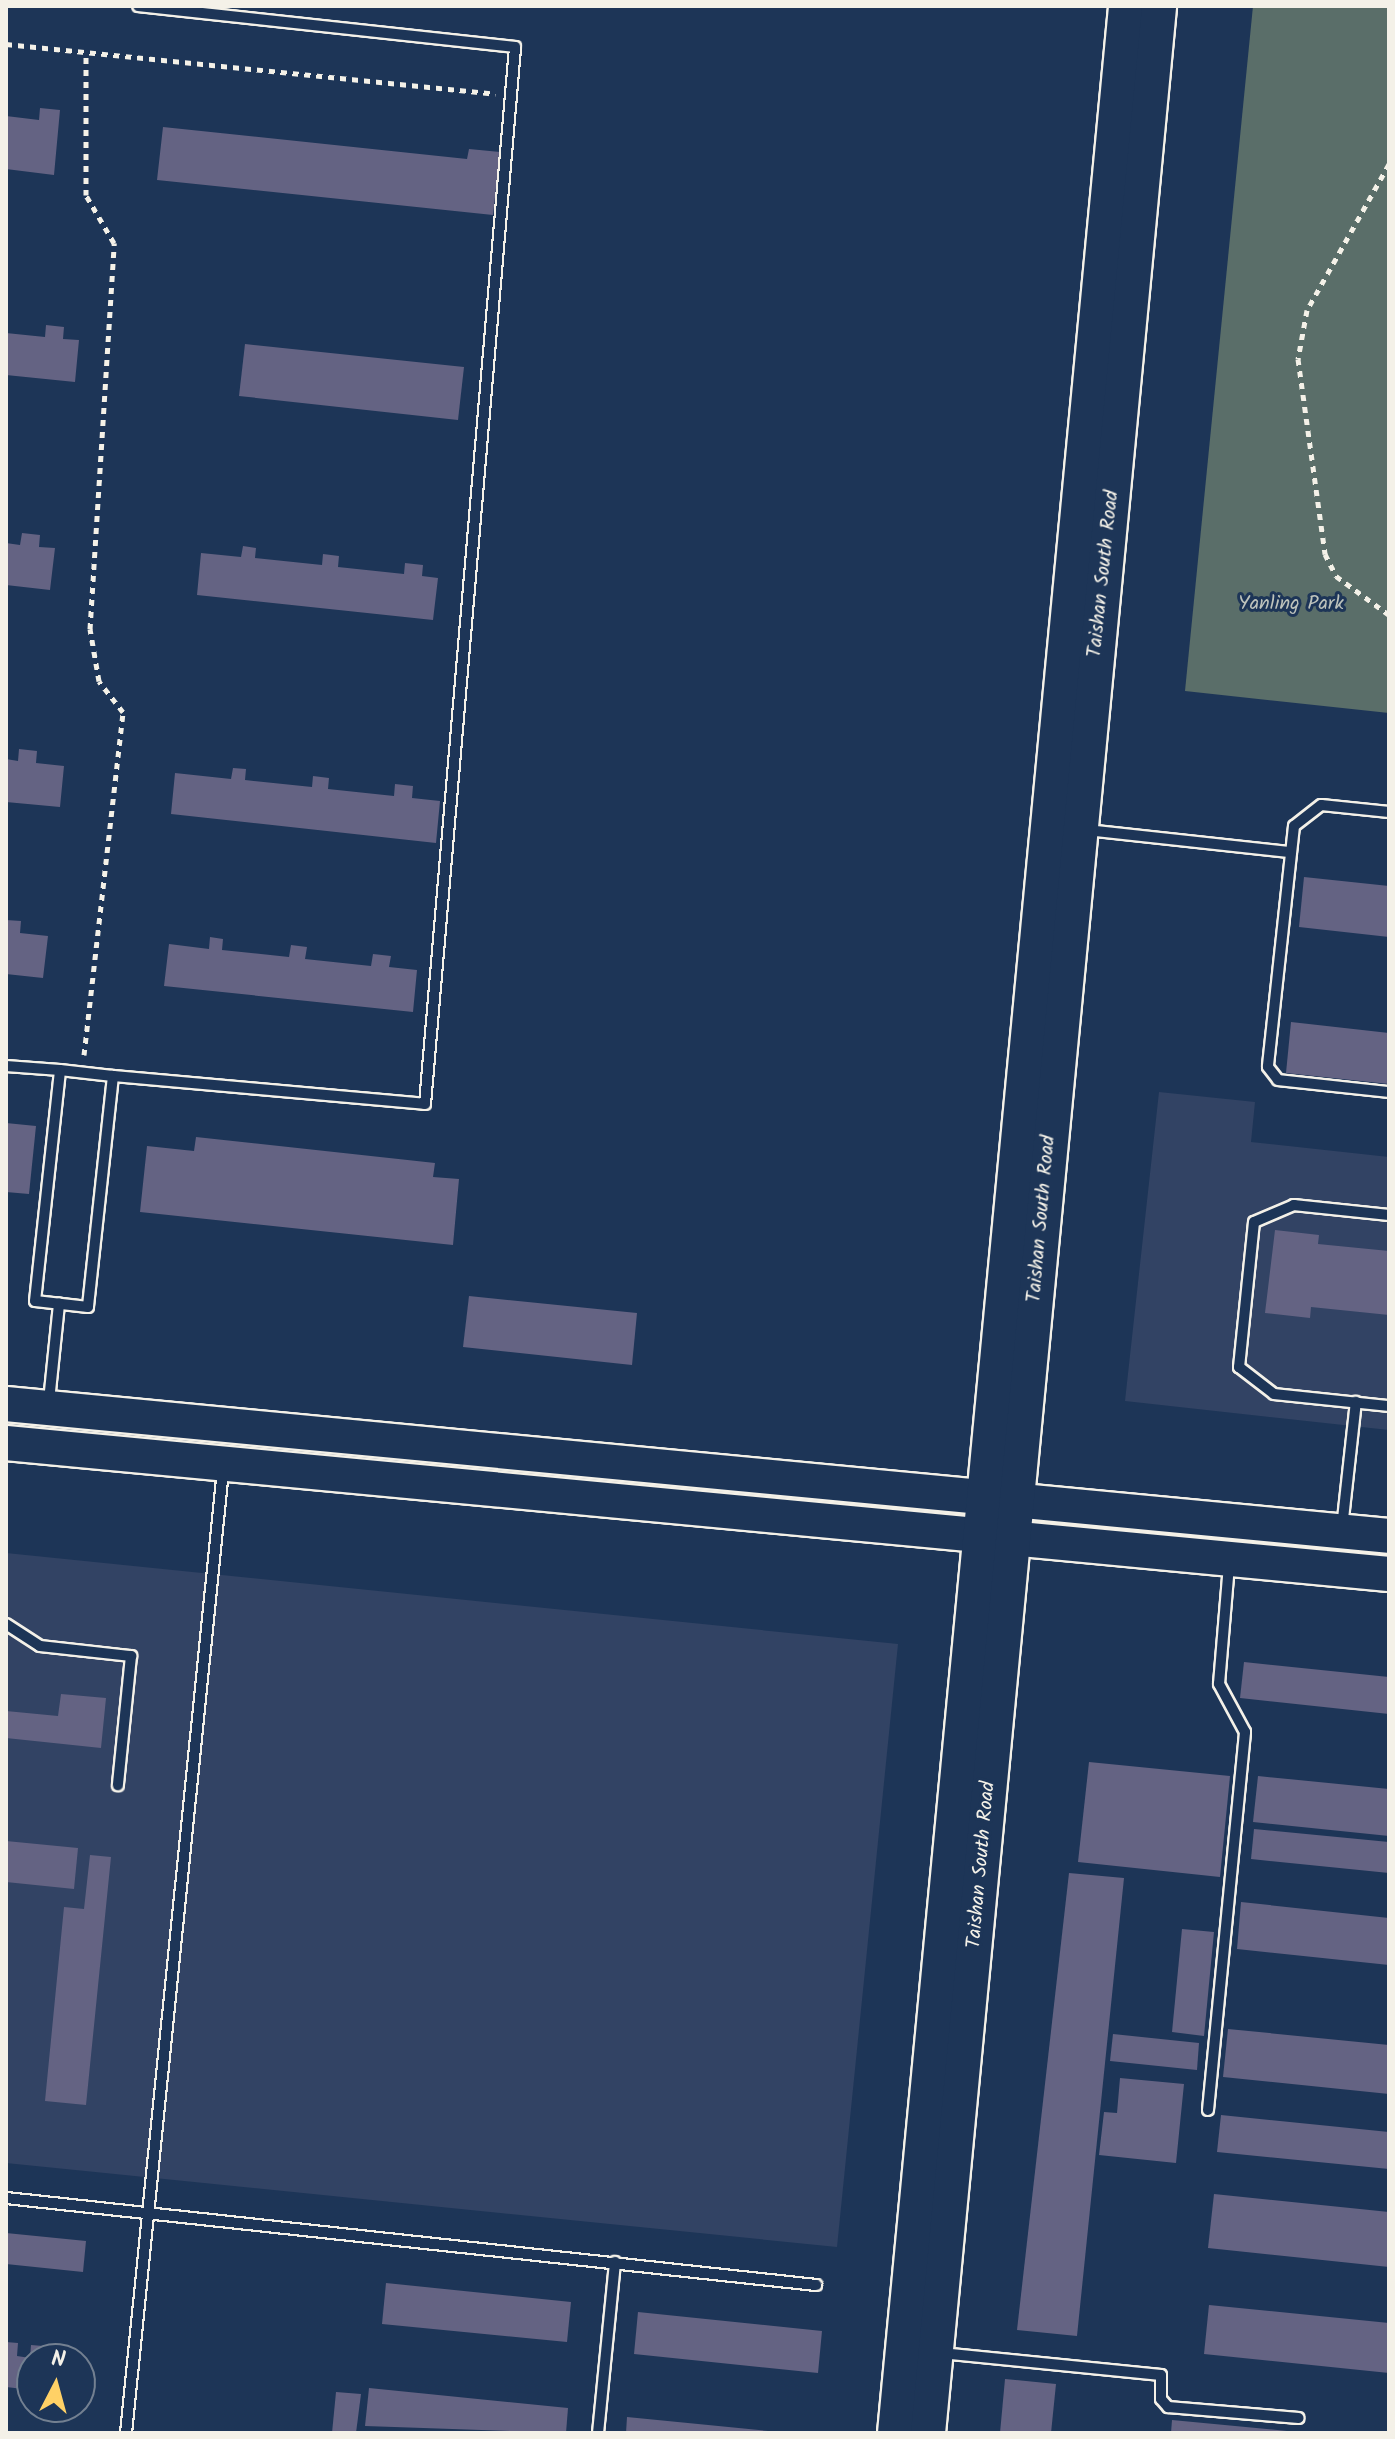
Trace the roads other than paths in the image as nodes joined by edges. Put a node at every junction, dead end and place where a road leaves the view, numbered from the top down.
1 (138, 6) edge
2 (1126, 6) edge
3 (1159, 6) edge
4 (1389, 812) edge
5 (1079, 829) junction
6 (1291, 852) junction
7 (6, 1066) edge
8 (60, 1070) junction
9 (113, 1076) junction
10 (1389, 1092) edge
11 (1389, 1215) edge
12 (59, 1304) junction
13 (1356, 1402) junction
14 (6, 1404) edge
15 (1389, 1406) edge
16 (48, 1408) junction
17 (6, 1443) edge
18 (224, 1464) junction
19 (1000, 1498) junction
20 (1342, 1531) junction
21 (1389, 1536) edge
22 (996, 1537) junction
23 (1229, 1559) junction
24 (1389, 1574) edge
25 (6, 1624) edge
26 (118, 1785) dead end
27 (1208, 2110) dead end
28 (6, 2198) edge
29 (148, 2213) junction
30 (615, 2262) junction
31 (816, 2285) dead end
32 (935, 2353) junction
33 (1299, 2418) dead end
34 (126, 2433) edge
35 (598, 2433) edge
36 (895, 2433) edge
37 (928, 2433) edge

1 - 9 lane
2 - 19 main road, Taishan South Road
3 - 5 main road, Taishan South Road
4 - 6 lane
5 - 6 lane
5 - 19 main road, Taishan South Road
6 - 10 lane
7 - 8 lane
8 - 9 lane
8 - 12 lane
9 - 12 lane
11 - 13 lane
12 - 16 lane
13 - 15 lane
13 - 20 lane
14 - 16 main road
16 - 19 main road
17 - 18 main road
18 - 22 main road
18 - 29 lane
19 - 20 main road
19 - 22 main road, Taishan South Road
20 - 21 main road
22 - 23 main road
22 - 32 main road, Taishan South Road
22 - 36 main road, Taishan South Road
23 - 24 main road
23 - 27 lane
25 - 26 lane
28 - 29 lane
29 - 30 lane
29 - 34 lane
30 - 31 lane
30 - 35 lane
32 - 33 lane
32 - 37 main road, Taishan South Road

